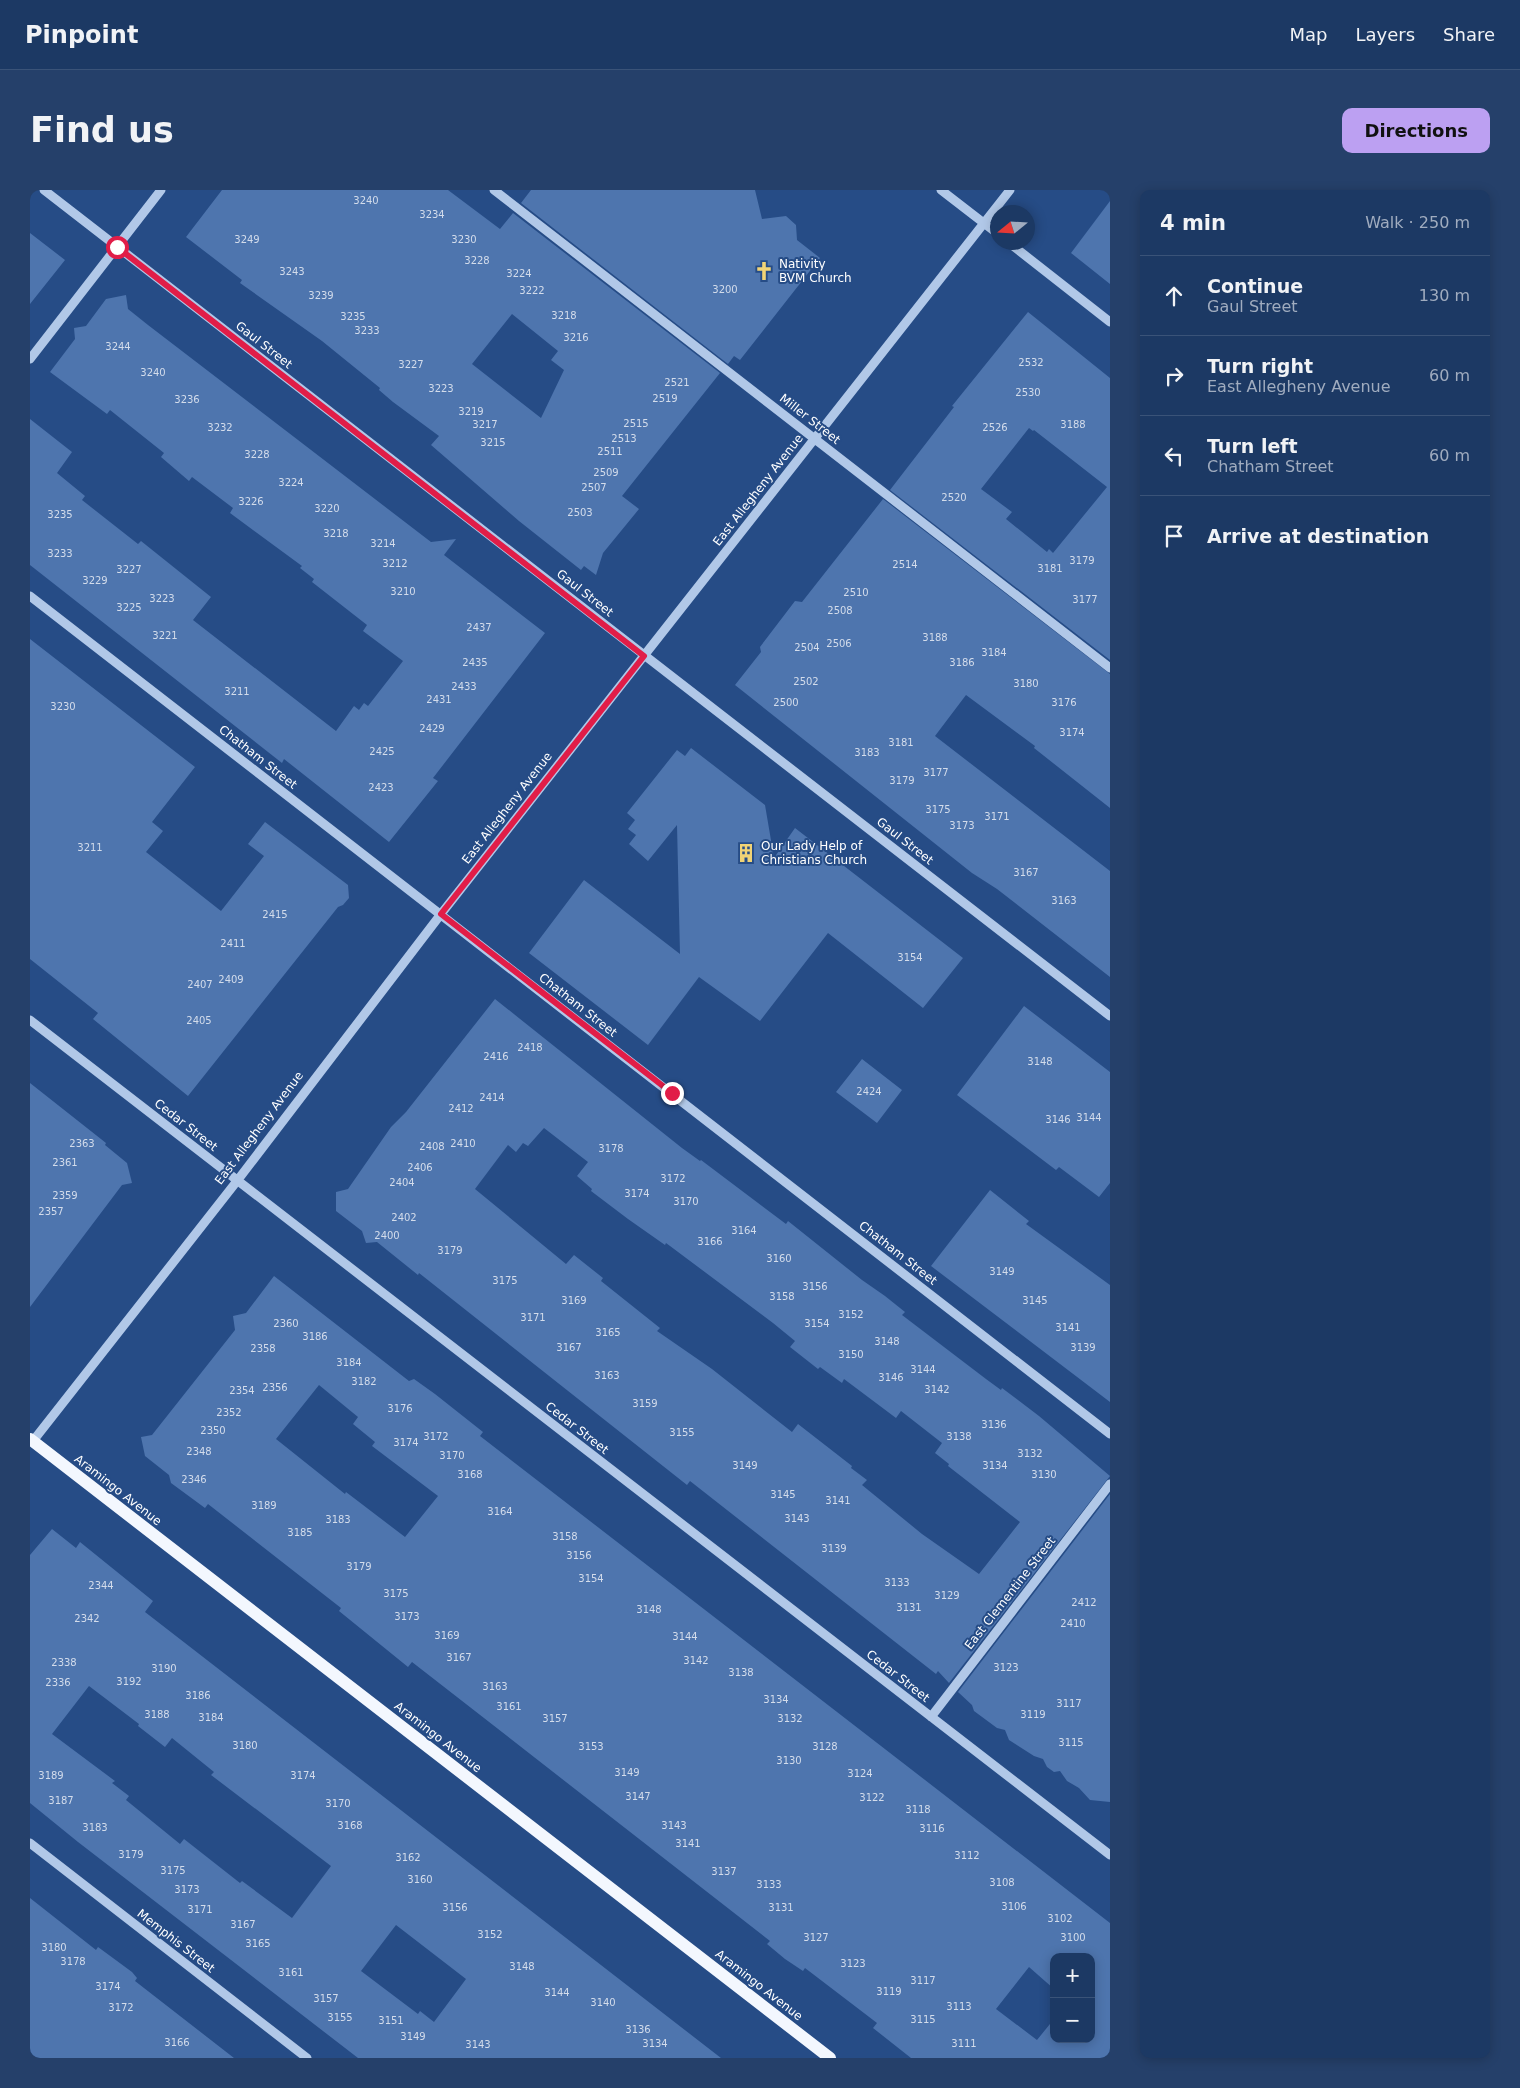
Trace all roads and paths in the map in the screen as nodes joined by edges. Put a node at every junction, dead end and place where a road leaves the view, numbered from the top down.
1 (44, 190) edge
2 (161, 190) edge
3 (494, 190) edge
4 (941, 190) edge
5 (1010, 190) edge
6 (984, 223) junction
7 (990, 228) edge
8 (117, 247) junction
9 (1018, 250) edge
10 (1110, 322) edge
11 (30, 359) edge
12 (816, 439) junction
13 (30, 596) edge
14 (644, 656) junction
15 (1110, 668) edge
16 (441, 914) junction
17 (1110, 1016) edge
18 (30, 1020) edge
19 (237, 1181) junction
20 (1110, 1434) edge
21 (31, 1442) edge
22 (1110, 1484) edge
23 (930, 1717) junction
24 (30, 1843) edge
25 (1110, 1855) edge
26 (307, 2058) edge
27 (830, 2058) edge

1 - 8 street, Gaul Street
2 - 8 street
3 - 12 street, Miller Street
4 - 6 street
5 - 6 street, East Allegheny Avenue
6 - 7 street
6 - 12 street, East Allegheny Avenue
8 - 11 street
8 - 14 street, Gaul Street
9 - 10 street
12 - 14 street, East Allegheny Avenue
12 - 15 street, Miller Street
13 - 16 street, Chatham Street
14 - 16 street, East Allegheny Avenue
14 - 17 street, Gaul Street
16 - 19 street, East Allegheny Avenue
16 - 20 street, Chatham Street
18 - 19 street, Cedar Street
19 - 21 street, East Allegheny Avenue
19 - 23 street, Cedar Street
21 - 27 main road, Aramingo Avenue
22 - 23 street, East Clementine Street
23 - 25 street, Cedar Street
24 - 26 street, Memphis Street

